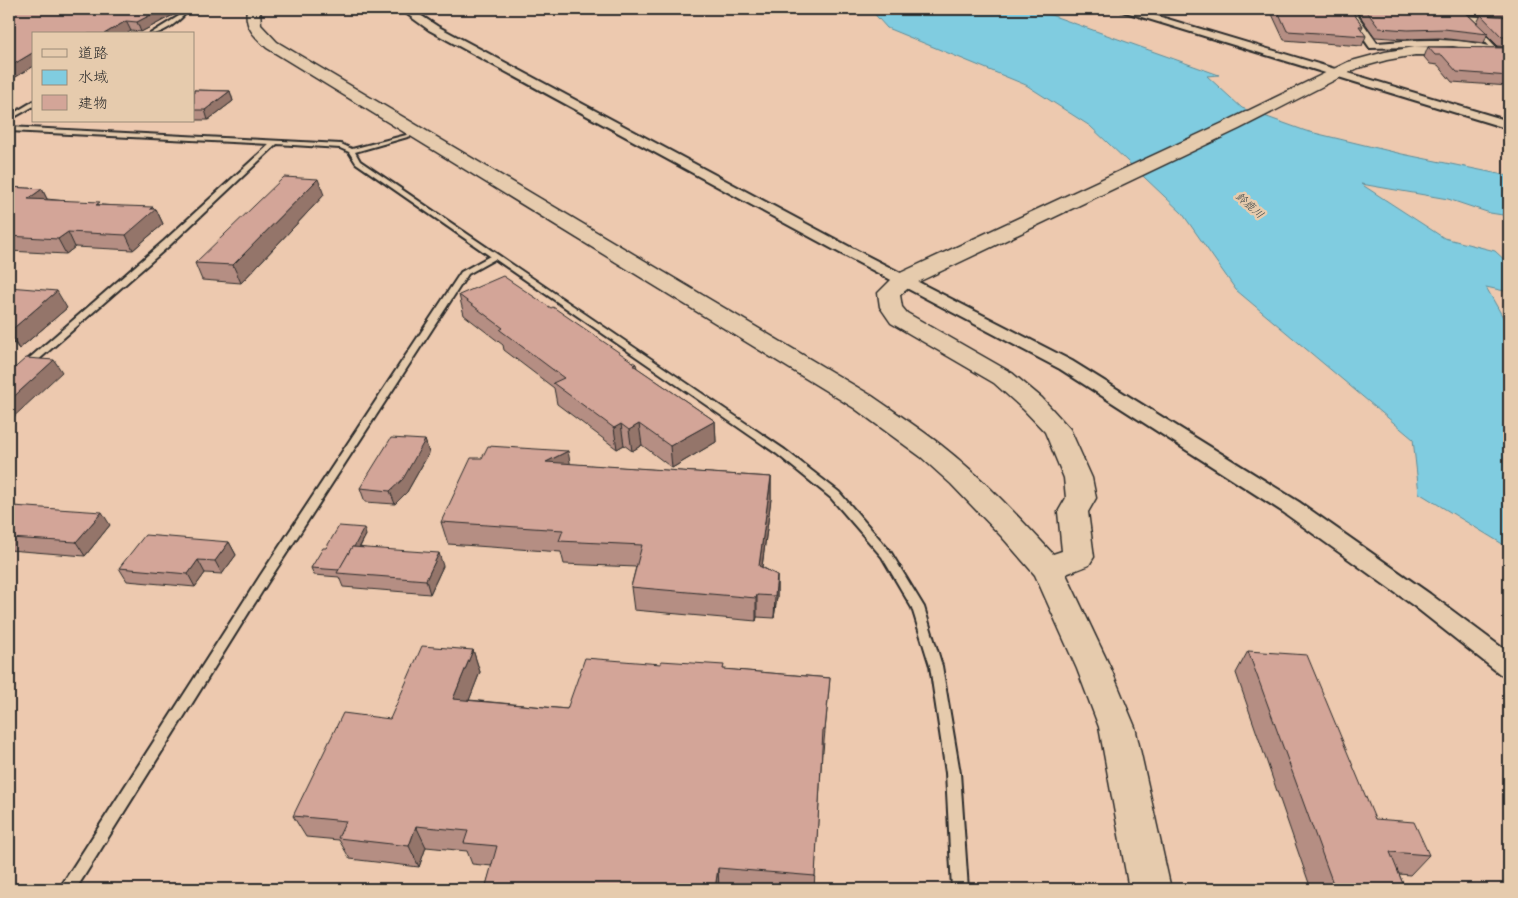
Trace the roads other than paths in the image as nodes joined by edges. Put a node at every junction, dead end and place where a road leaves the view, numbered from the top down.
1 (185, 9) edge
2 (254, 9) edge
3 (404, 9) edge
4 (1125, 9) edge
5 (1139, 9) edge
6 (1348, 9) edge
7 (1466, 19) joint
8 (1168, 22) junction
9 (1509, 22) edge
10 (155, 32) edge
11 (1503, 52) edge
12 (1335, 75) junction
13 (32, 104) edge
14 (9, 118) edge
15 (1509, 125) edge
16 (9, 130) edge
17 (410, 135) junction
18 (275, 143) junction
19 (354, 151) junction
20 (496, 256) junction
21 (907, 278) junction
22 (9, 381) edge
23 (1048, 569) junction
24 (1509, 667) edge
25 (67, 889) edge
26 (960, 889) edge
27 (1150, 889) edge

1 - 10 lane
2 - 17 street
3 - 21 street
4 - 8 street
5 - 8 street
6 - 11 street
7 - 9 street
7 - 11 lane
8 - 12 street
11 - 12 street
12 - 15 street
12 - 21 street
13 - 14 lane
16 - 18 lane
17 - 19 lane
17 - 23 street
18 - 19 lane
18 - 22 lane
19 - 20 lane
20 - 25 lane
20 - 26 lane
21 - 23 street
21 - 24 street
23 - 27 street

